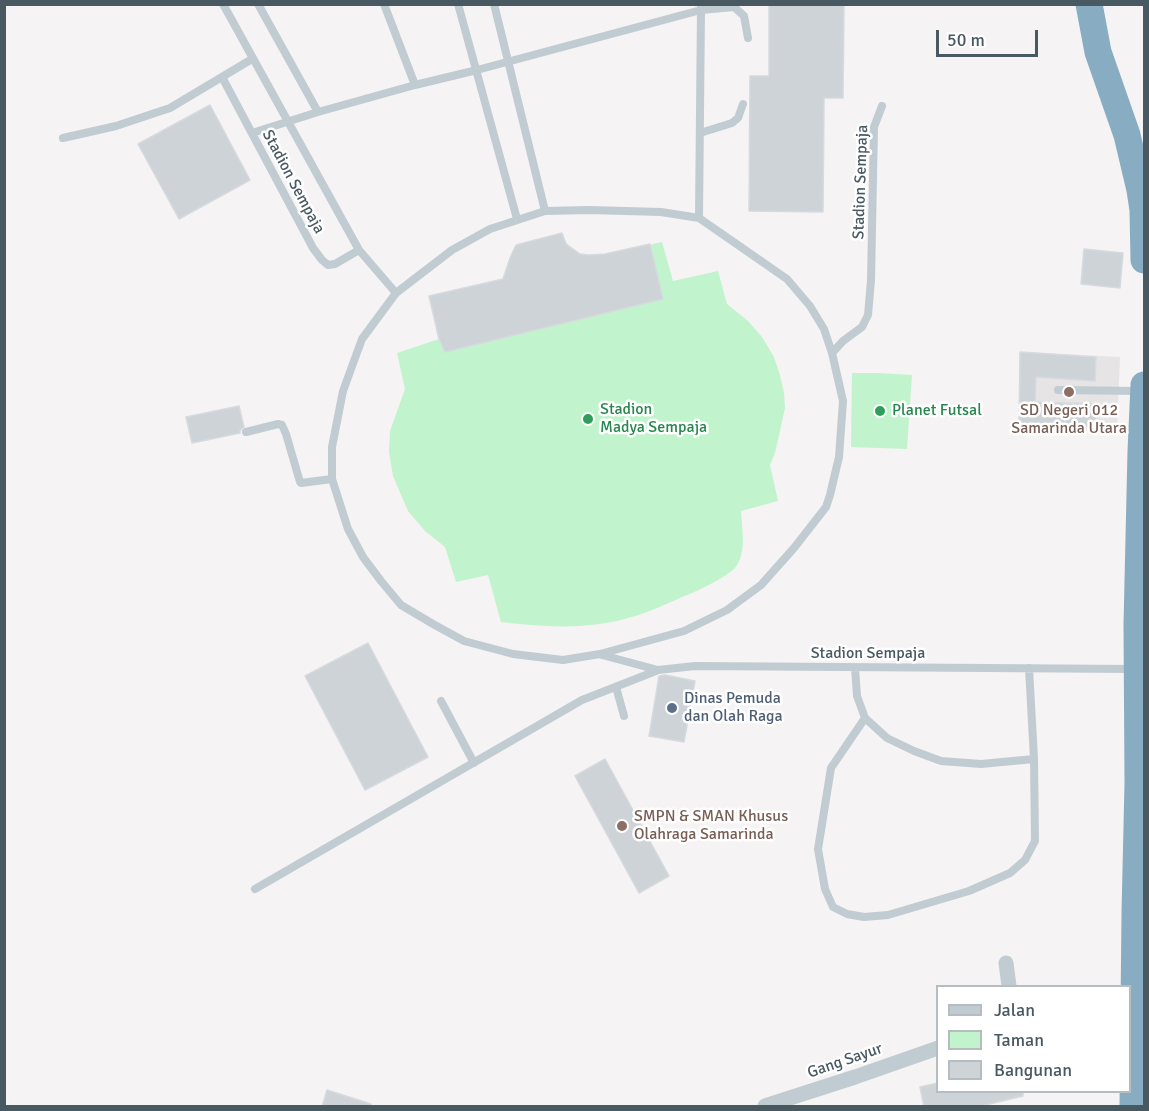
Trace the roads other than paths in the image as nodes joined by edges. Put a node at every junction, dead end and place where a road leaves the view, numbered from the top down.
1 (223, 4) edge
2 (258, 4) edge
3 (384, 4) edge
4 (458, 4) edge
5 (494, 4) edge
6 (1089, 4) edge
7 (701, 7) edge
8 (748, 38) dead end
9 (252, 59) junction
10 (508, 62) junction
11 (477, 70) junction
12 (222, 77) junction
13 (415, 85) junction
14 (743, 104) dead end
15 (882, 106) dead end
16 (318, 112) junction
17 (288, 121) junction
18 (252, 133) junction
19 (700, 133) junction
20 (63, 138) dead end
21 (1142, 190) edge
22 (545, 211) junction
23 (699, 218) junction
24 (517, 219) junction
25 (360, 250) junction
26 (1144, 260) edge
27 (396, 293) junction
28 (832, 353) junction
29 (1144, 385) edge
30 (1058, 390) dead end
31 (1144, 391) edge
32 (246, 432) dead end
33 (1143, 451) edge
34 (332, 480) junction
35 (1142, 542) edge
36 (1141, 626) edge
37 (600, 654) junction
38 (855, 668) junction
39 (1029, 668) junction
40 (1137, 669) junction
41 (658, 670) junction
42 (616, 687) junction
43 (441, 701) dead end
44 (624, 716) dead end
45 (865, 718) junction
46 (1034, 759) junction
47 (474, 763) junction
48 (1141, 783) edge
49 (1141, 843) edge
50 (255, 889) dead end
51 (1006, 963) dead end
52 (1009, 985) edge
53 (1132, 1028) edge
54 (936, 1049) edge
55 (1137, 1098) edge
56 (765, 1107) edge

1 - 9 lane, Stadion Sempaja
2 - 16 lane
3 - 13 lane
4 - 11 lane
5 - 10 lane
6 - 21 highway
7 - 8 lane
7 - 10 lane
7 - 19 lane
9 - 12 lane
9 - 17 lane, Stadion Sempaja
10 - 11 lane
10 - 22 lane
11 - 13 lane
11 - 24 lane
12 - 18 lane, Stadion Sempaja
12 - 20 lane
13 - 16 lane
14 - 19 lane
15 - 28 lane, Stadion Sempaja
16 - 17 lane
17 - 18 lane
17 - 25 lane, Stadion Sempaja
18 - 25 lane, Stadion Sempaja
19 - 23 lane
21 - 26 highway
22 - 23 lane, Stadion Sempaja
22 - 24 lane, Stadion Sempaja
23 - 28 lane, Stadion Sempaja
24 - 27 lane, Stadion Sempaja
25 - 27 lane, Stadion Sempaja
27 - 34 lane, Stadion Sempaja
28 - 37 lane, Stadion Sempaja
29 - 31 highway
30 - 31 lane
31 - 33 highway
32 - 34 lane
33 - 35 highway
34 - 37 lane, Stadion Sempaja
35 - 36 highway
36 - 40 highway
37 - 41 lane, Stadion Sempaja
38 - 39 lane, Stadion Sempaja
38 - 41 lane, Stadion Sempaja
38 - 45 lane
39 - 40 lane, Stadion Sempaja
39 - 46 lane
40 - 48 highway
41 - 42 lane
42 - 44 lane
42 - 47 lane
43 - 47 lane
45 - 46 lane
45 - 46 lane
47 - 50 lane
48 - 49 highway
49 - 53 highway
51 - 52 street
53 - 55 highway
54 - 56 street, Gang Sayur

